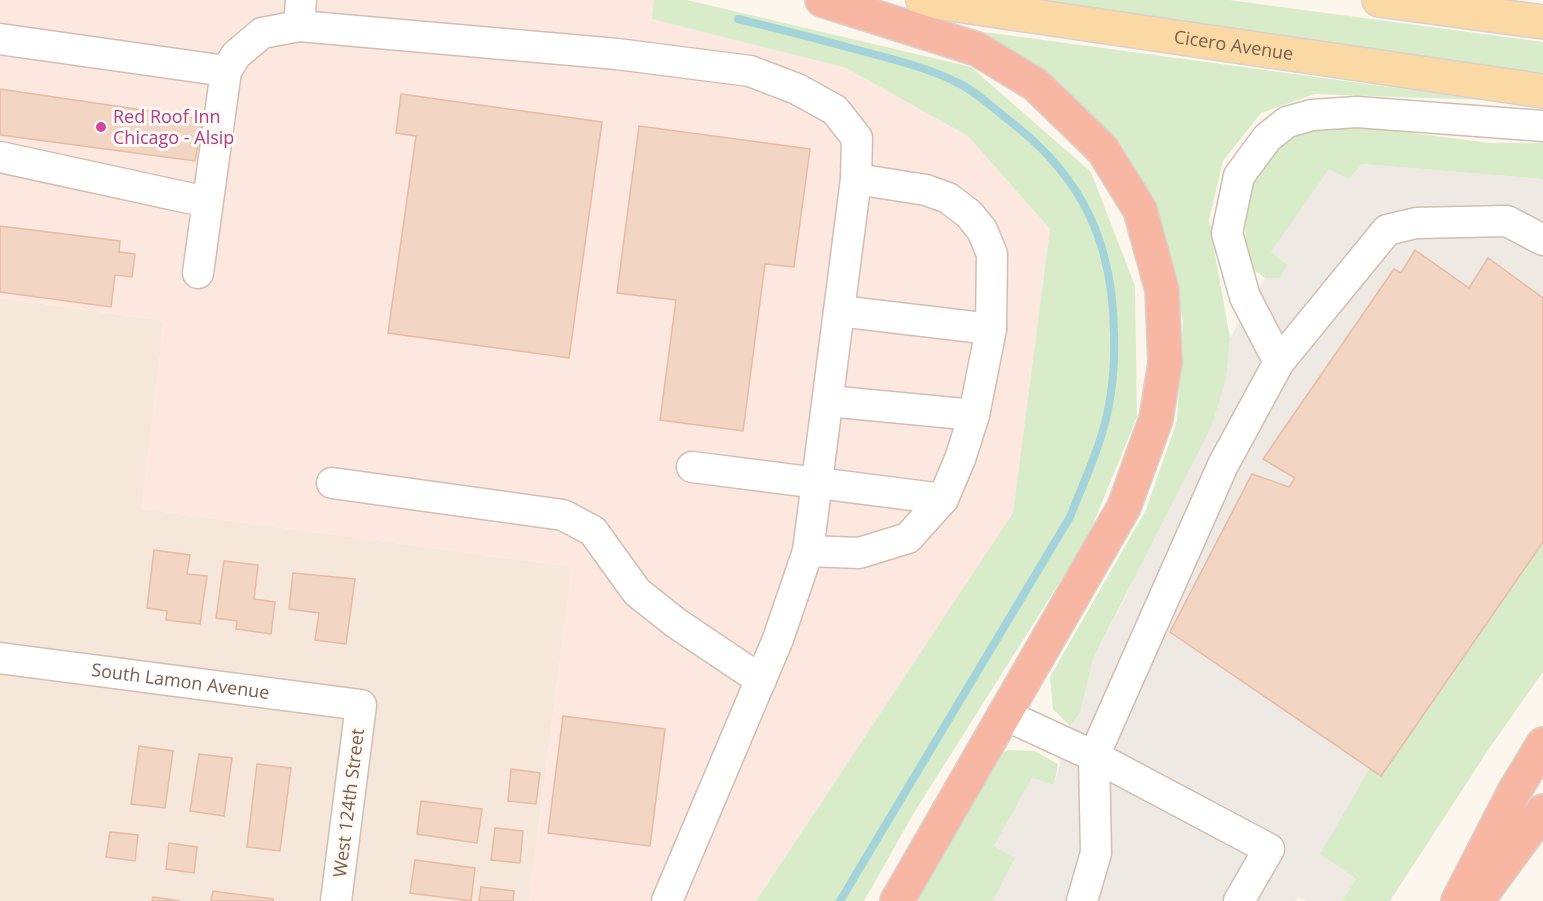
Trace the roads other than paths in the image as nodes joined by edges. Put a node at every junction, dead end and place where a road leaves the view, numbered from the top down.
1 (822, 0) edge
2 (923, 0) edge
3 (1379, 0) edge
4 (300, 13) edge
5 (1543, 22) edge
6 (0, 39) edge
7 (226, 71) junction
8 (1543, 91) edge
9 (1543, 126) edge
10 (0, 157) edge
11 (856, 179) junction
12 (207, 202) junction
13 (1543, 240) edge
14 (198, 273) dead end
15 (839, 311) junction
16 (991, 329) junction
17 (1279, 362) junction
18 (828, 401) junction
19 (974, 415) junction
20 (692, 467) dead end
21 (817, 482) junction
22 (332, 483) dead end
23 (943, 499) junction
24 (808, 551) junction
25 (0, 658) edge
26 (761, 680) junction
27 (361, 705) joint
28 (1003, 714) junction
29 (1543, 744) edge
30 (1094, 756) junction
31 (1543, 811) edge
32 (336, 901) edge
33 (667, 901) edge
34 (897, 901) edge
35 (1082, 901) edge
36 (1239, 901) edge
37 (1458, 901) edge
38 (1477, 901) edge

1 - 28 highway
2 - 8 main road, Cicero Avenue
3 - 5 main road
4 - 7 street
4 - 11 street
6 - 7 street
7 - 12 street
9 - 17 street
10 - 12 street
11 - 15 street
11 - 16 street
12 - 14 street
13 - 17 street
15 - 16 street
15 - 18 street
16 - 19 street
17 - 30 street
18 - 19 street
18 - 21 street
19 - 23 street
20 - 21 street
21 - 23 street
21 - 24 street
22 - 26 street
23 - 24 street
24 - 26 street
25 - 27 street, South Lamon Avenue
26 - 33 street
27 - 32 street, West 124th Street
28 - 30 street
28 - 34 highway
29 - 37 highway
30 - 35 street
30 - 36 street
31 - 38 highway

